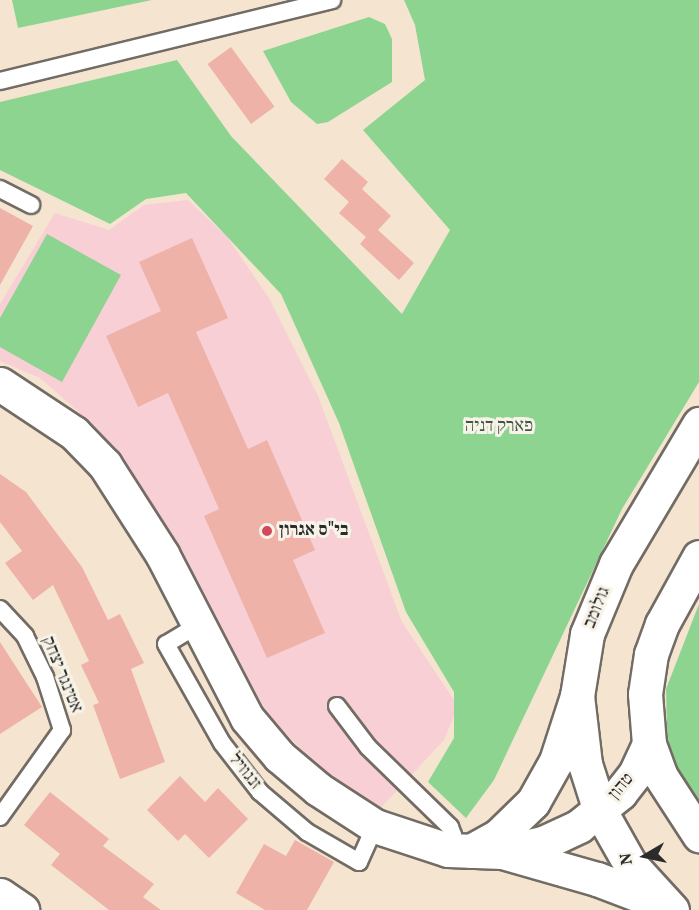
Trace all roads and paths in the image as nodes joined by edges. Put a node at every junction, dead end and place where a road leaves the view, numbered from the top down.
1 (332, 0) edge
2 (0, 81) edge
3 (0, 189) edge
4 (31, 205) dead end
5 (0, 384) edge
6 (699, 424) edge
7 (699, 557) edge
8 (0, 609) edge
9 (577, 696) junction
10 (337, 706) dead end
11 (649, 744) junction
12 (600, 811) junction
13 (0, 818) edge
14 (699, 835) edge
15 (474, 851) junction
16 (0, 895) edge
17 (670, 908) edge
18 (22, 910) edge

1 - 2 lane
3 - 4 lane
5 - 15 street, זנגוויל
6 - 9 street, גולומב
7 - 11 street
8 - 13 lane, אטינגר יצחק
9 - 12 street, גולומב
9 - 15 street
10 - 15 lane
11 - 12 street, טהון
11 - 14 street, טהון
12 - 15 street
12 - 17 street, טהון
15 - 17 street, זנגוויל
16 - 18 street

